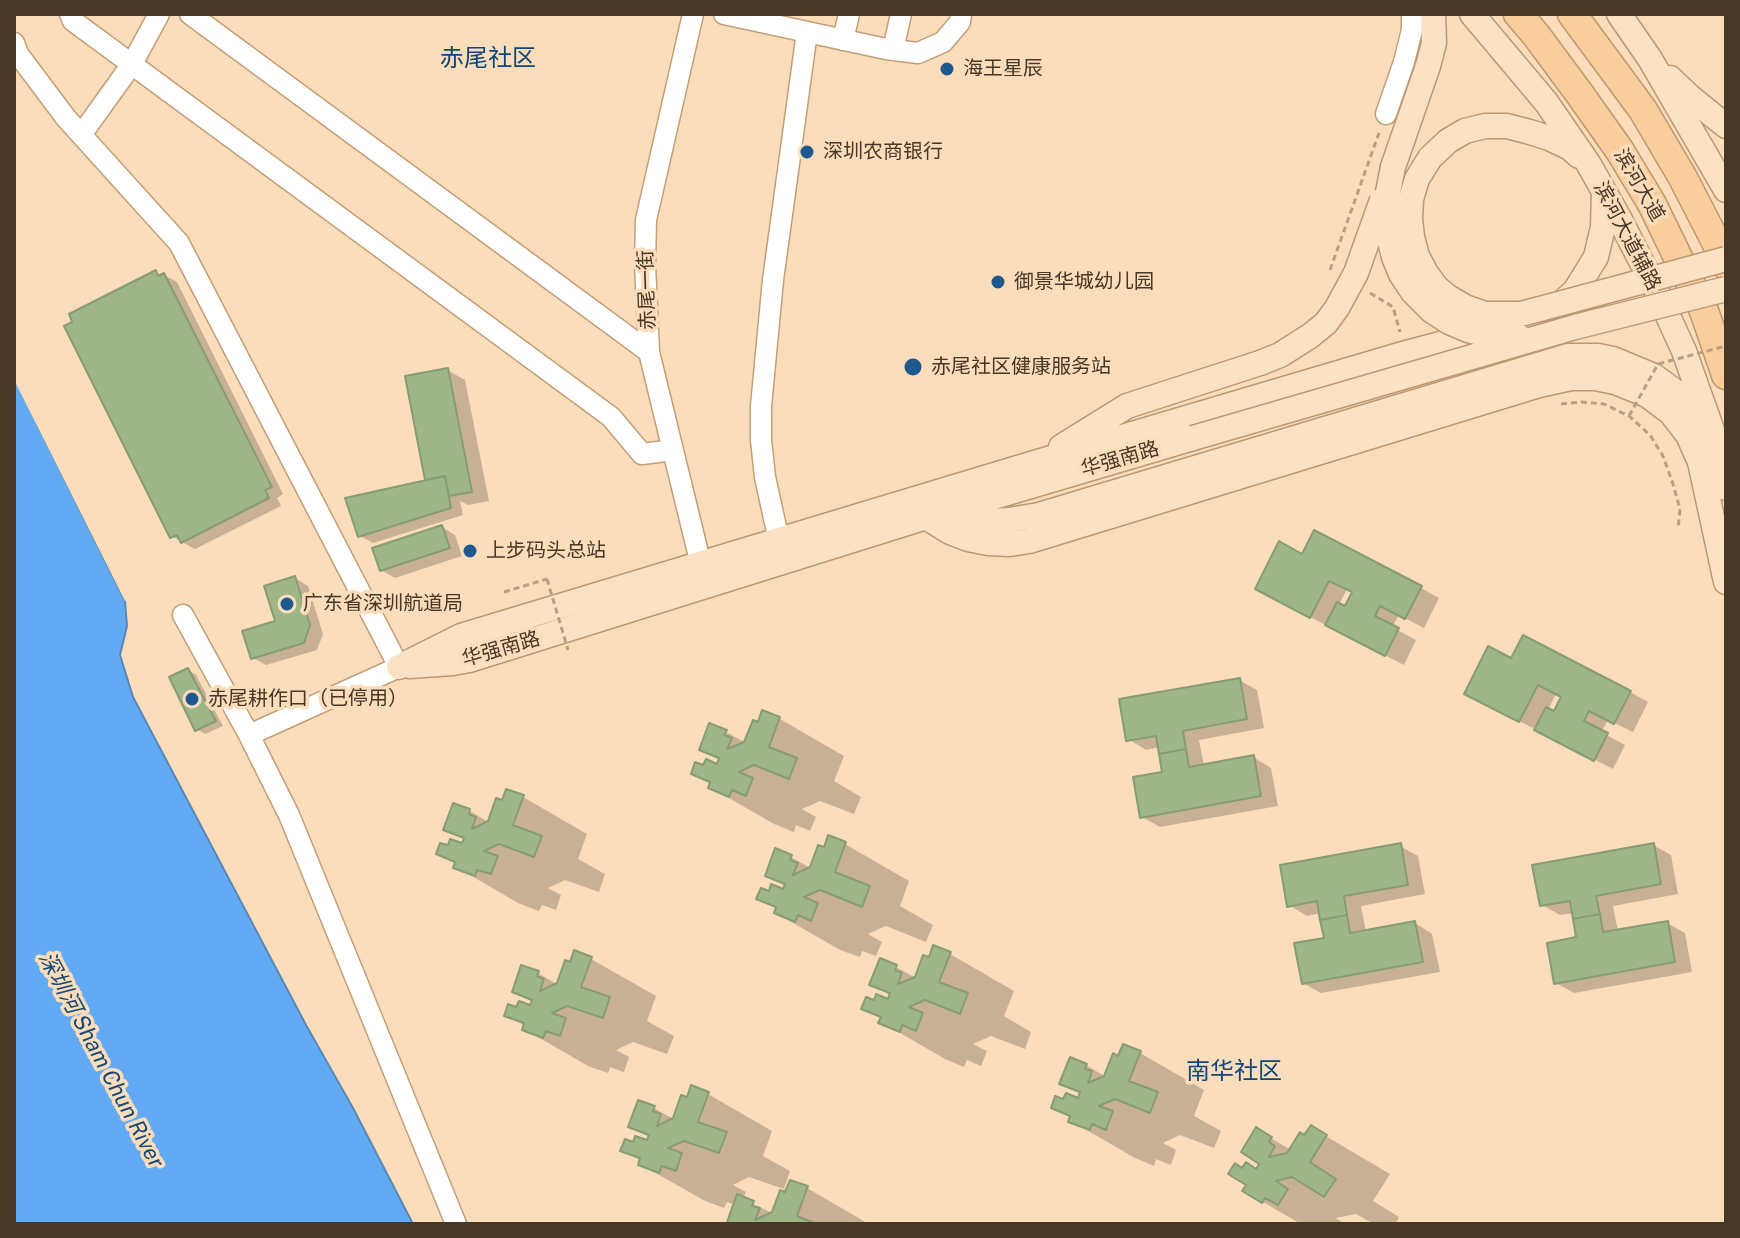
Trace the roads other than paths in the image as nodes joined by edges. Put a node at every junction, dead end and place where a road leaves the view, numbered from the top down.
1 (70, 14) edge
2 (159, 14) edge
3 (190, 14) edge
4 (693, 14) edge
5 (724, 14) edge
6 (849, 14) edge
7 (901, 14) edge
8 (961, 14) edge
9 (1412, 14) edge
10 (1433, 14) edge
11 (1472, 14) edge
12 (1518, 14) edge
13 (1572, 14) edge
14 (1619, 14) edge
15 (752, 17) edge
16 (803, 25) edge
17 (843, 40) junction
18 (14, 43) edge
19 (893, 50) junction
20 (1650, 59) junction
21 (132, 64) junction
22 (1386, 114) road end
23 (1726, 126) edge
24 (81, 135) junction
25 (1588, 163) junction
26 (1393, 167) junction
27 (1726, 190) edge
28 (1604, 191) junction
29 (1726, 259) edge
30 (1726, 265) edge
31 (1726, 289) edge
32 (1575, 327) junction
33 (649, 352) junction
34 (1726, 375) edge
35 (673, 450) junction
36 (1718, 451) junction
37 (1031, 464) junction
38 (1726, 488) edge
39 (926, 517) junction
40 (779, 541) junction
41 (701, 565) junction
42 (1726, 582) edge
43 (183, 615) dead end
44 (399, 667) junction
45 (249, 735) junction
46 (456, 1224) edge

1 - 21 street
2 - 21 street
3 - 33 street
4 - 33 street, 赤尾一街
5 - 15 street
6 - 17 street
7 - 19 street
8 - 19 street
9 - 22 street
10 - 26 main road
11 - 25 main road, 滨河大道辅路
12 - 34 highway, 滨河大道
13 - 30 highway, 滨河大道
14 - 20 main road
15 - 16 street
16 - 17 street
16 - 40 street
17 - 19 street
18 - 24 street
20 - 23 main road
20 - 27 main road
21 - 24 street
21 - 35 street
24 - 44 street
25 - 28 main road, 滨河大道辅路
25 - 29 main road, bridge
26 - 32 main road, bridge
26 - 37 main road, bridge
28 - 36 main road, 滨河大道辅路
28 - 37 main road, 华强南路
31 - 32 main road, 华强南路, bridge
32 - 39 main road, 华强南路, bridge
33 - 35 street, 赤尾一街
35 - 41 street, 赤尾一街
36 - 38 main road, 滨河大道辅路
36 - 39 main road
37 - 40 main road, 华强南路
39 - 42 main road
39 - 44 main road, 华强南路
40 - 41 main road, 华强南路
41 - 44 main road, 华强南路
43 - 45 street
44 - 45 street
45 - 46 street

